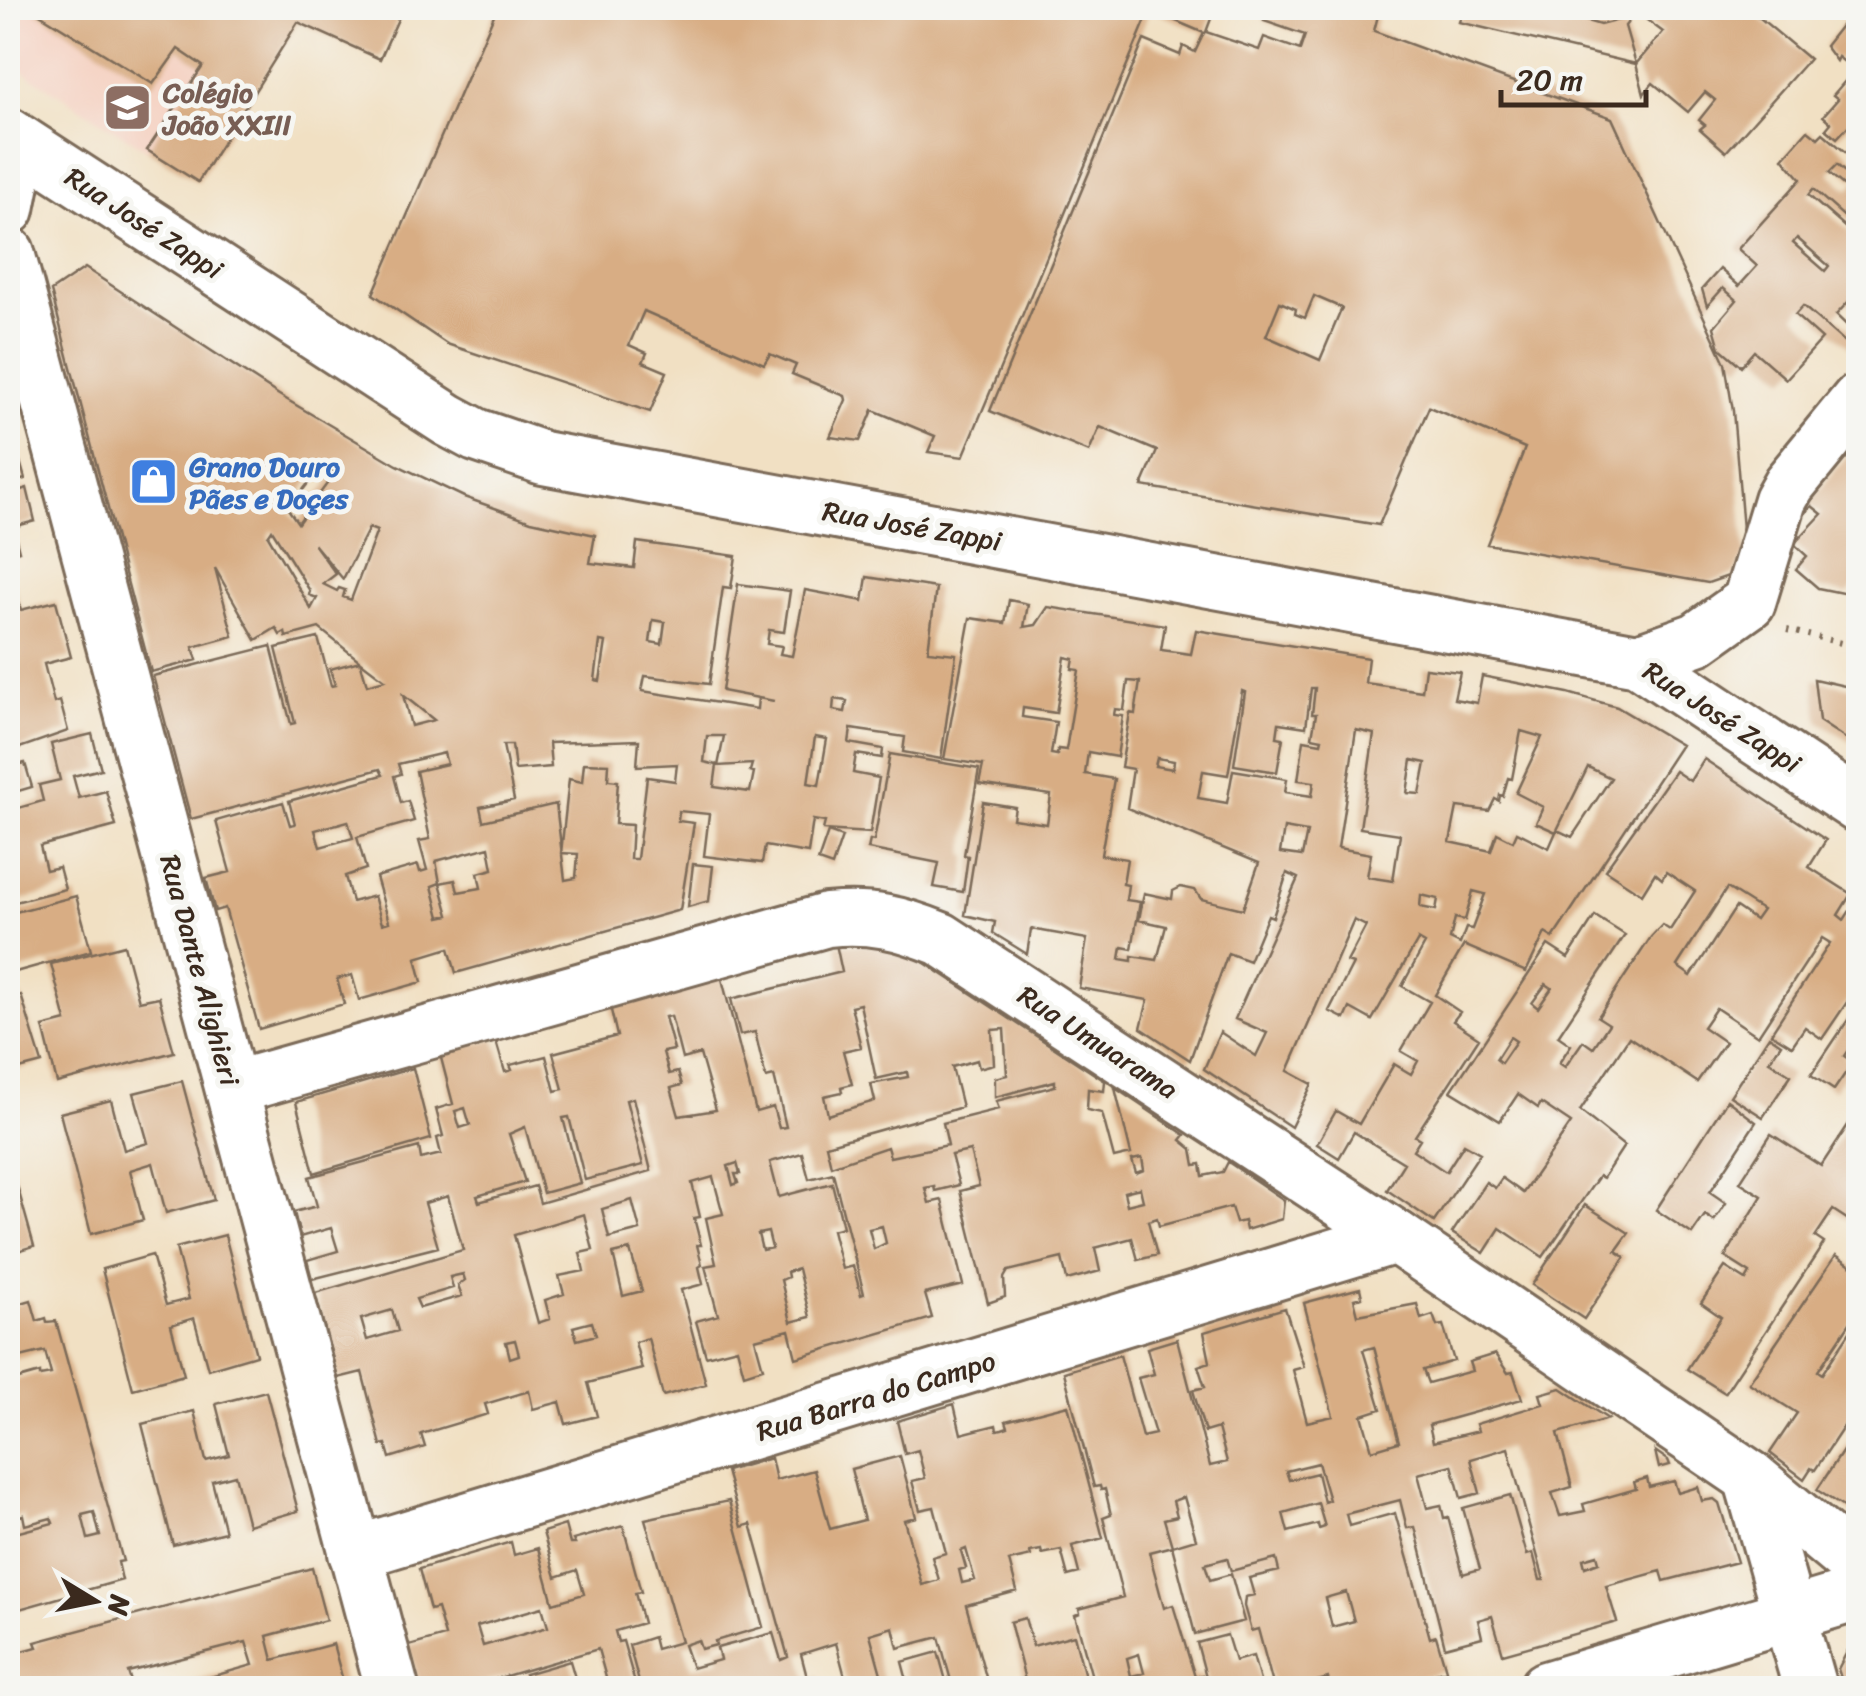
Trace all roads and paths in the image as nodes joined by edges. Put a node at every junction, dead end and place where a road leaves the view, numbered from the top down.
1 (14, 138) edge
2 (8, 210) edge
3 (8, 258) edge
4 (1858, 400) edge
5 (1732, 617) junction
6 (1858, 646) edge
7 (1638, 660) junction
8 (1858, 806) edge
9 (232, 1088) junction
10 (1396, 1236) junction
11 (1750, 1477) junction
12 (355, 1552) junction
13 (1858, 1568) edge
14 (1858, 1594) edge
15 (1789, 1614) junction
16 (392, 1688) edge
17 (1546, 1688) edge
18 (1810, 1688) edge

1 - 2 street
1 - 7 street, Rua José Zappi
3 - 9 street, Rua Dante Alighieri
4 - 5 street
5 - 6 path
5 - 7 street
7 - 8 street, Rua José Zappi
9 - 10 street, Rua Umuarama
9 - 12 street, Rua Dante Alighieri
10 - 11 street, Rua Umuarama
10 - 12 street, Rua Barra do Campo
11 - 13 street, Rua Umuarama
11 - 15 street
12 - 16 street, Rua Dante Alighieri
14 - 15 street
15 - 17 street
15 - 18 street

